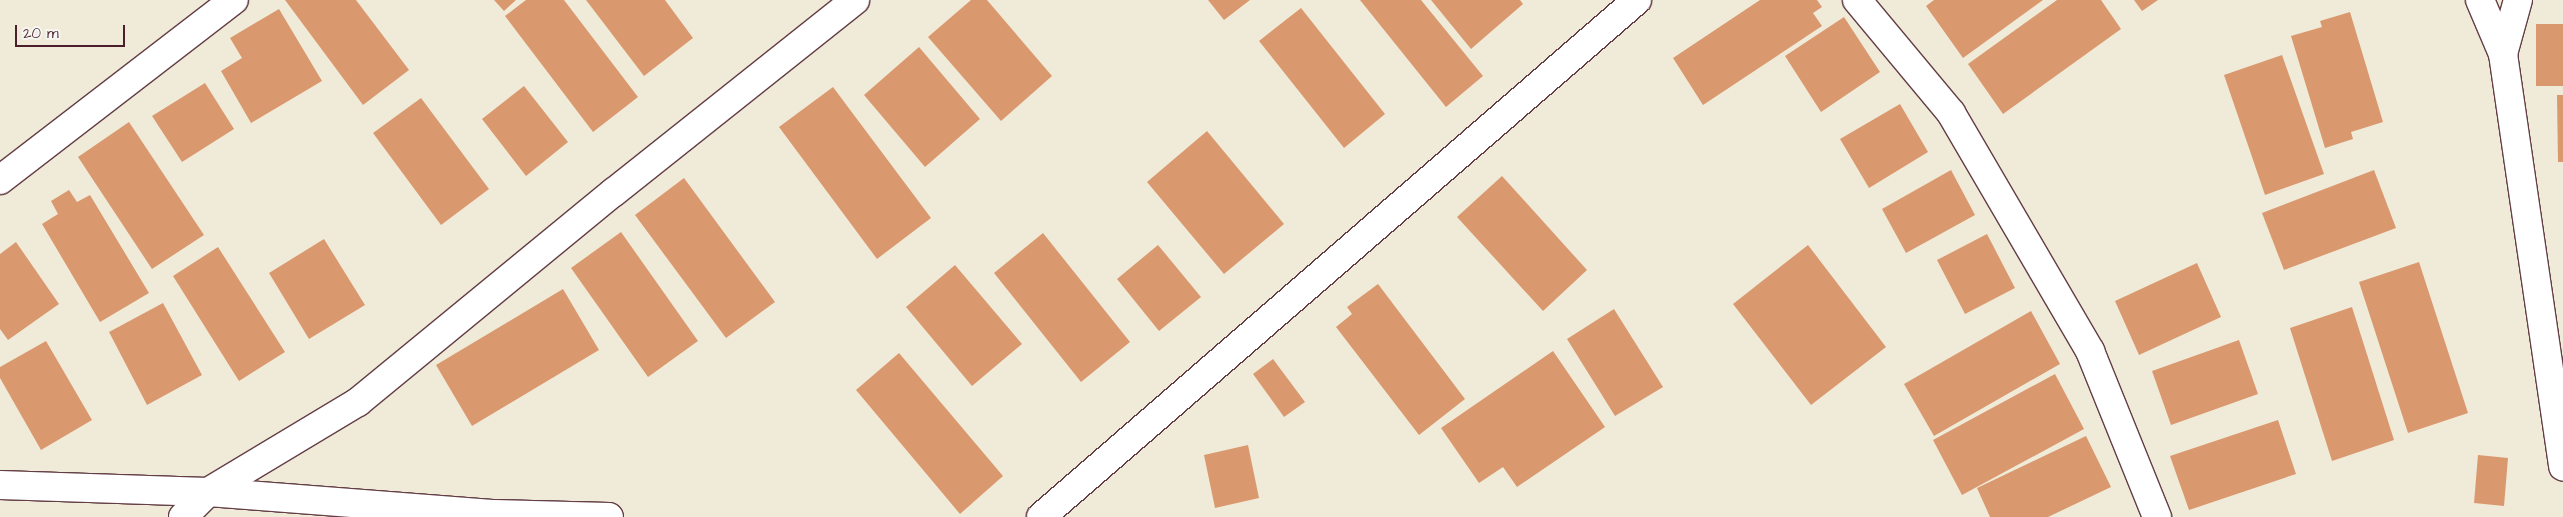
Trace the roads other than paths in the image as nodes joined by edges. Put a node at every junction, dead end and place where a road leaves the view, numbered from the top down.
1 (234, 0) edge
2 (855, 0) edge
3 (1637, 0) edge
4 (1857, 0) edge
5 (2480, 0) edge
6 (2518, 0) edge
7 (2503, 54) junction
8 (0, 180) edge
9 (2563, 468) edge
10 (0, 485) edge
11 (208, 492) junction
12 (183, 517) edge
13 (609, 517) edge
14 (1041, 517) edge
15 (2157, 517) edge

1 - 8 street
2 - 11 street
3 - 14 street
4 - 15 street
5 - 7 street
6 - 7 street
7 - 9 street
10 - 11 street
11 - 12 street
11 - 13 street

